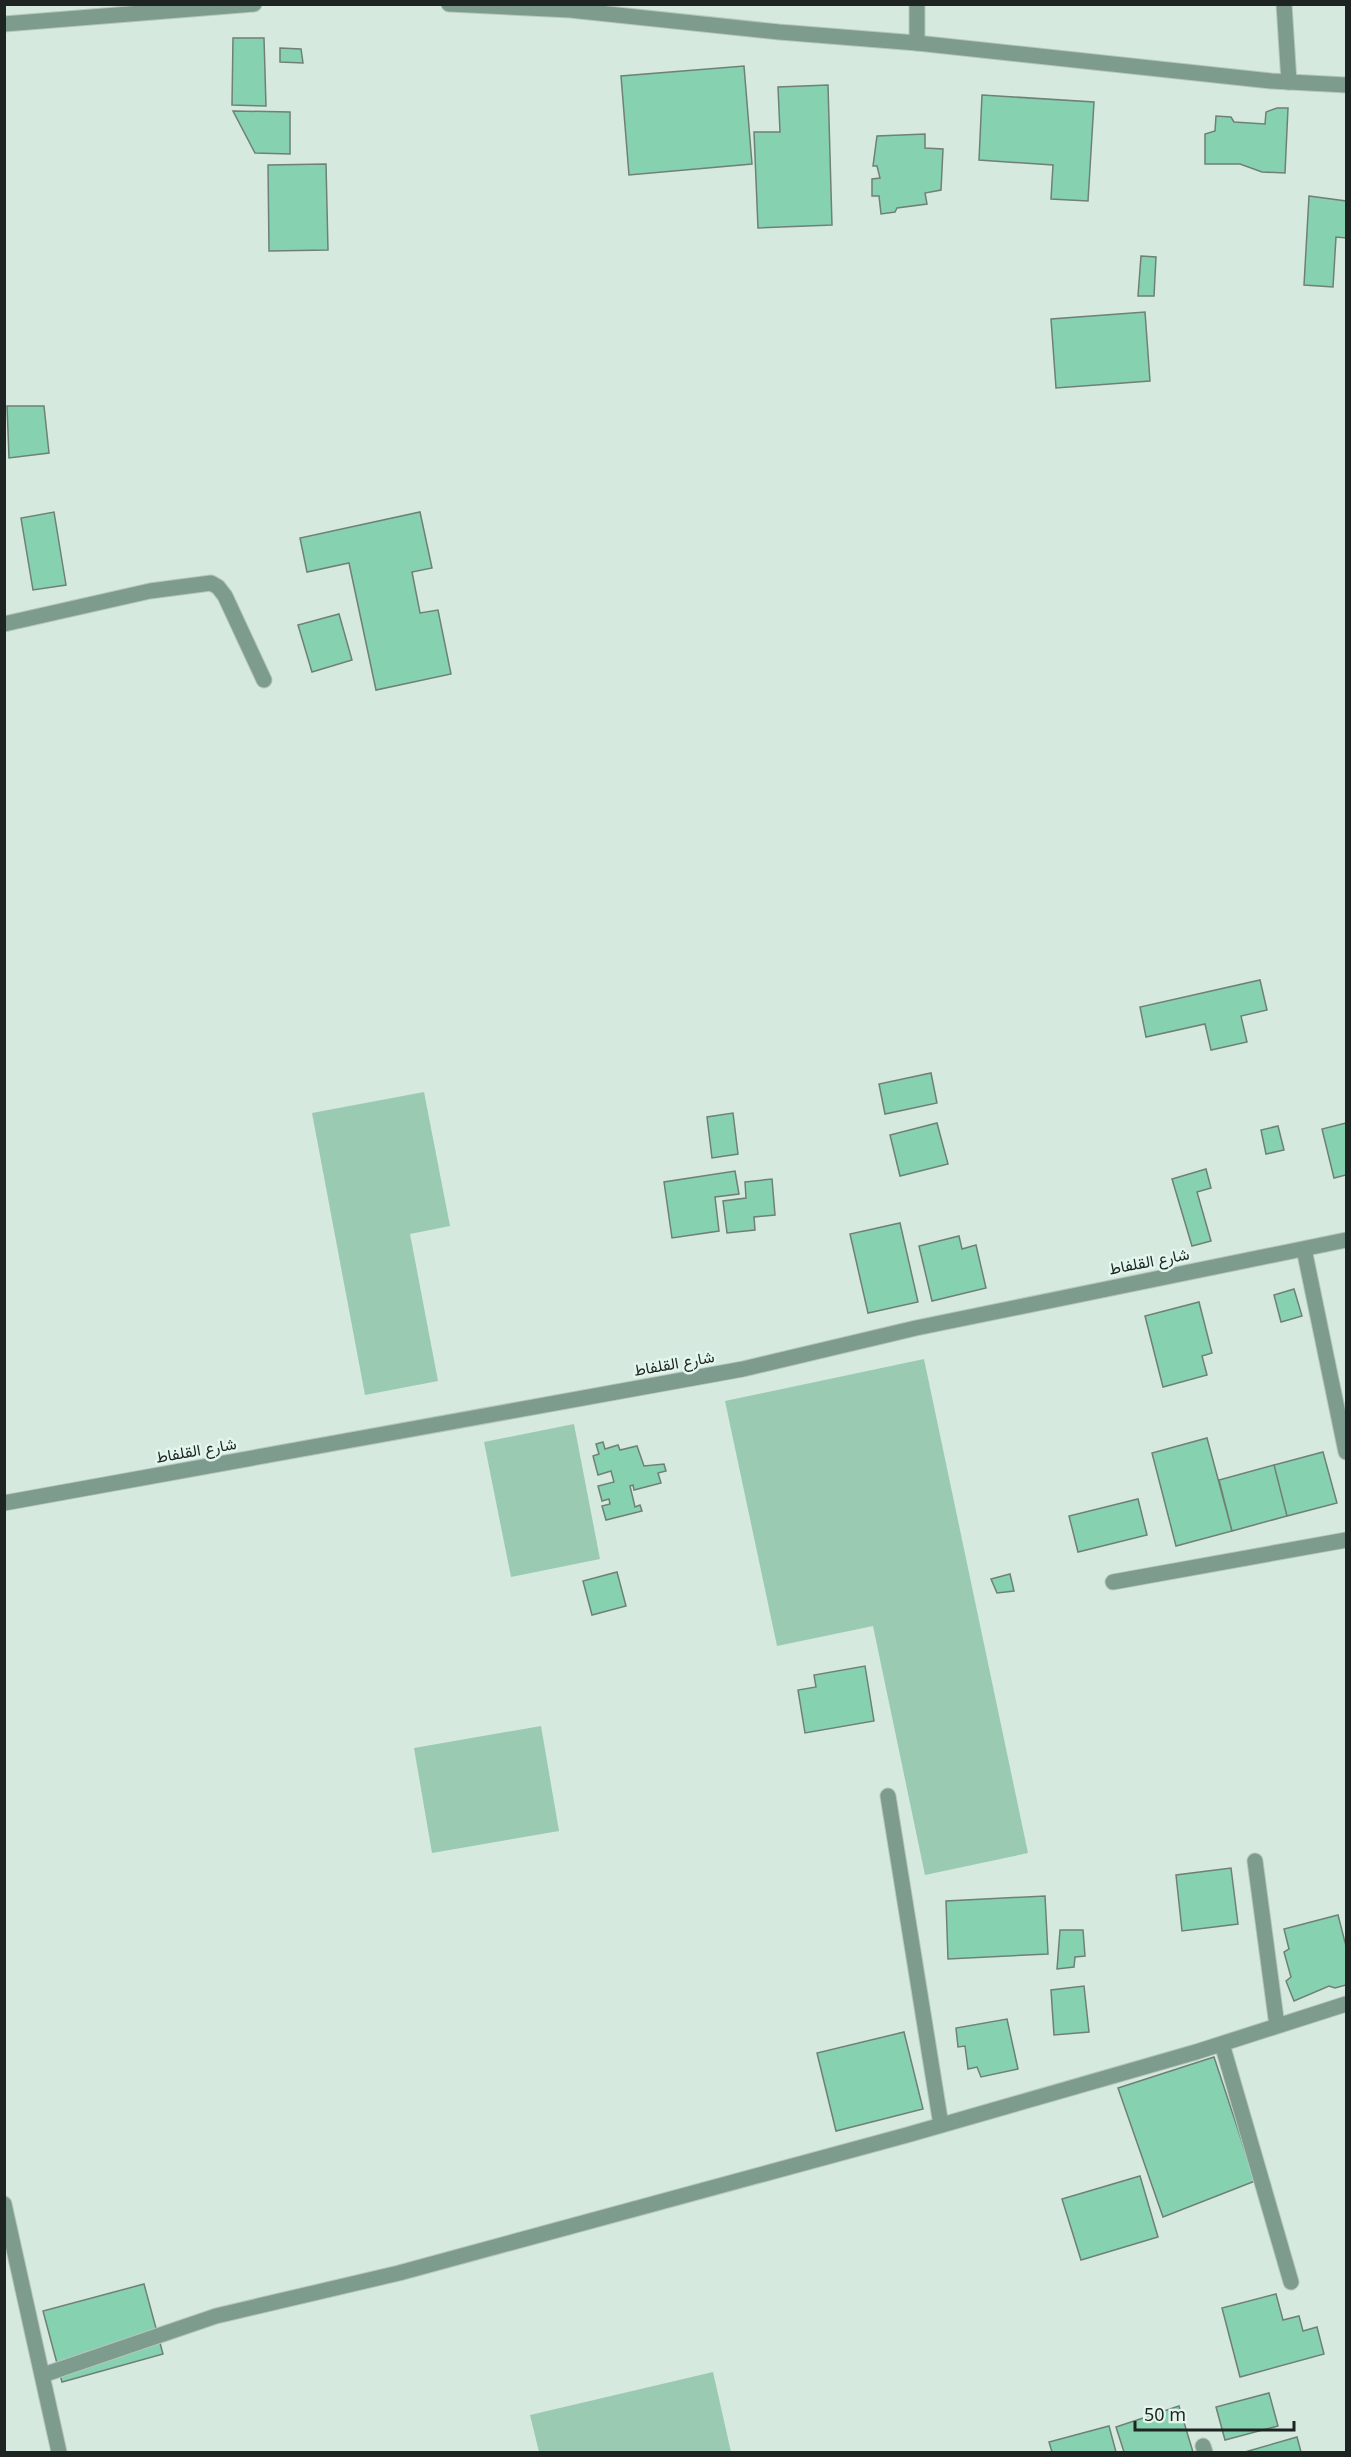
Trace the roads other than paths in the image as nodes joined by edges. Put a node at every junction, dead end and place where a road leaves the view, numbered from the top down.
1 (254, 4) edge
2 (449, 4) edge
3 (917, 4) edge
4 (1284, 4) edge
5 (4, 24) edge
6 (917, 43) junction
7 (1289, 82) junction
8 (1347, 85) edge
9 (4, 624) edge
10 (264, 680) dead end
11 (1347, 1240) edge
12 (1304, 1249) junction
13 (1347, 1452) edge
14 (4, 1503) edge
15 (1347, 1540) edge
16 (1113, 1582) dead end
17 (888, 1796) dead end
18 (1255, 1861) dead end
19 (1347, 2004) edge
20 (1277, 2026) junction
21 (1222, 2044) junction
22 (941, 2125) junction
23 (4, 2204) edge
24 (1291, 2282) dead end
25 (43, 2375) junction
26 (59, 2452) edge

1 - 5 street
2 - 6 street
3 - 6 street
4 - 7 street
6 - 7 street
7 - 8 street
9 - 10 street
11 - 12 street, شارع القلفاط
12 - 13 street
12 - 14 street, شارع القلفاط
15 - 16 street
17 - 22 street
18 - 20 street
19 - 20 street
20 - 21 street
21 - 22 street
21 - 24 street
22 - 25 street
23 - 25 street
25 - 26 street

